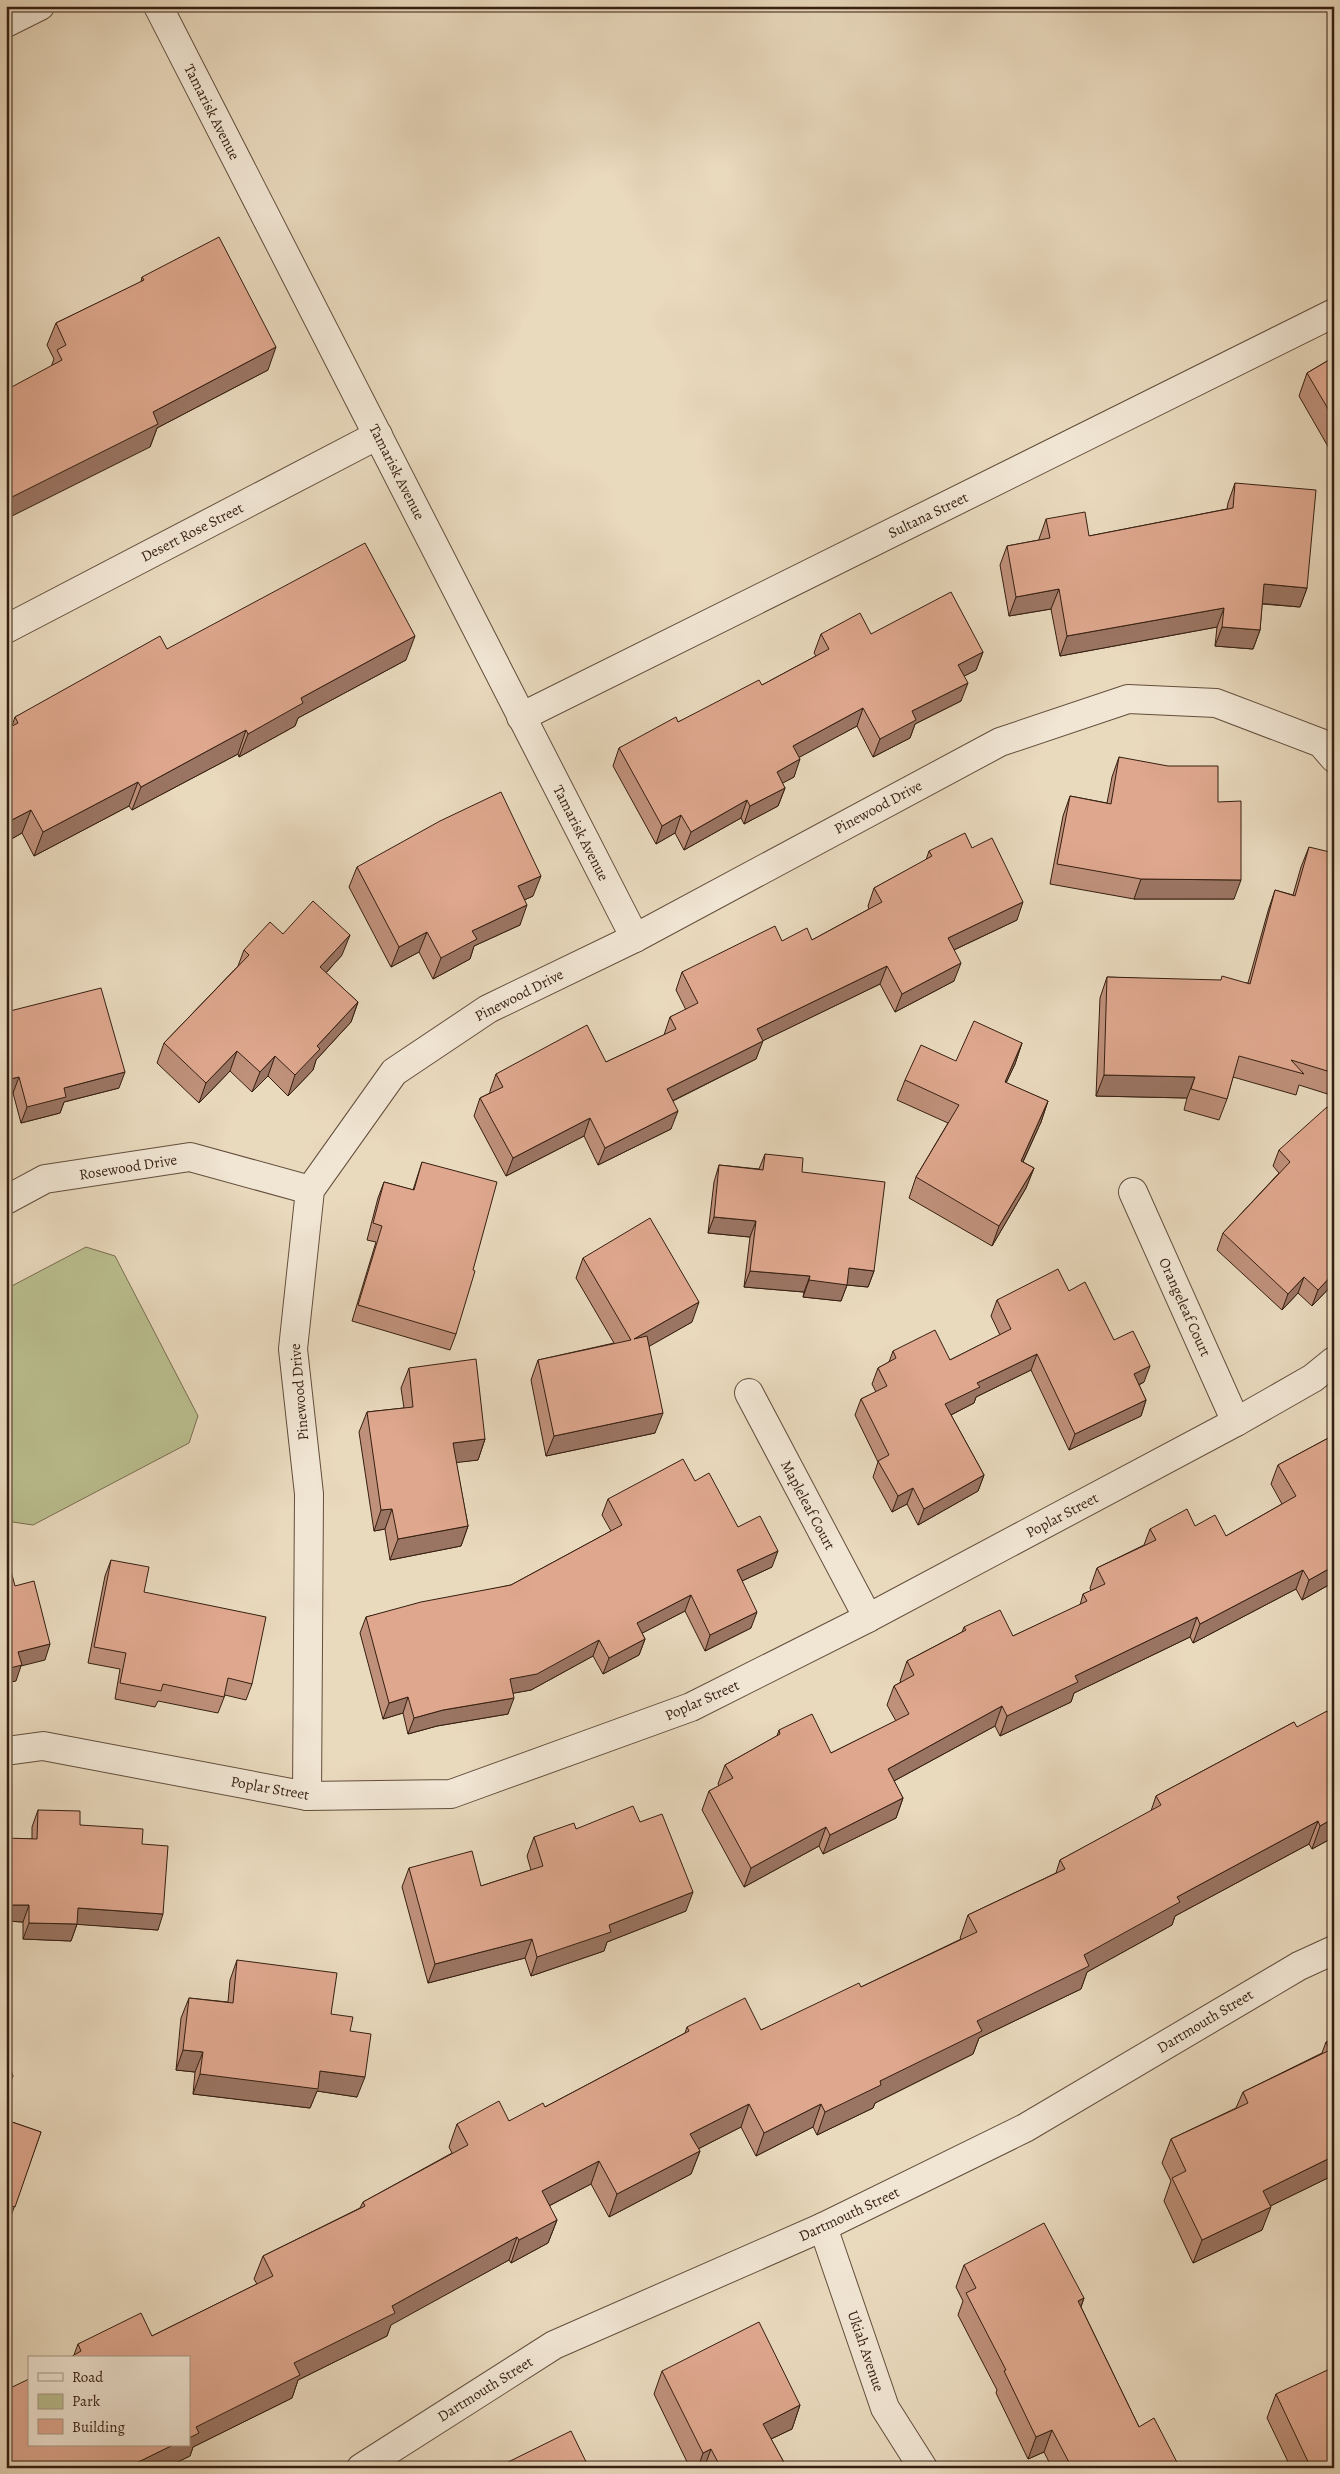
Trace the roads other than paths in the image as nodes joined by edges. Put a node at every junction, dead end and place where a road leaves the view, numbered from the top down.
1 (40, 6) edge
2 (158, 6) edge
3 (6, 24) edge
4 (1334, 313) edge
5 (378, 436) junction
6 (6, 629) edge
7 (521, 717) junction
8 (1334, 758) edge
9 (635, 938) junction
10 (310, 1190) junction
11 (1133, 1192) dead end
12 (6, 1200) edge
13 (1334, 1361) edge
14 (749, 1393) dead end
15 (1236, 1422) junction
16 (868, 1618) junction
17 (6, 1751) edge
18 (307, 1796) junction
19 (1334, 1950) edge
20 (823, 2227) junction
21 (361, 2468) edge
22 (923, 2468) edge

1 - 3 street
2 - 5 street, Tamarisk Avenue
4 - 7 street, Sultana Street
5 - 6 street, Desert Rose Street
5 - 7 street, Tamarisk Avenue
7 - 9 street, Tamarisk Avenue
8 - 9 street, Pinewood Drive
9 - 10 street, Pinewood Drive
10 - 12 street, Rosewood Drive
10 - 18 street, Pinewood Drive
11 - 15 street, Orangeleaf Court
13 - 15 street, Poplar Street
14 - 16 street, Mapleleaf Court
15 - 16 street, Poplar Street
16 - 18 street, Poplar Street
17 - 18 street, Poplar Street
19 - 20 street, Dartmouth Street
20 - 21 street, Dartmouth Street
20 - 22 street, Ukiah Avenue

